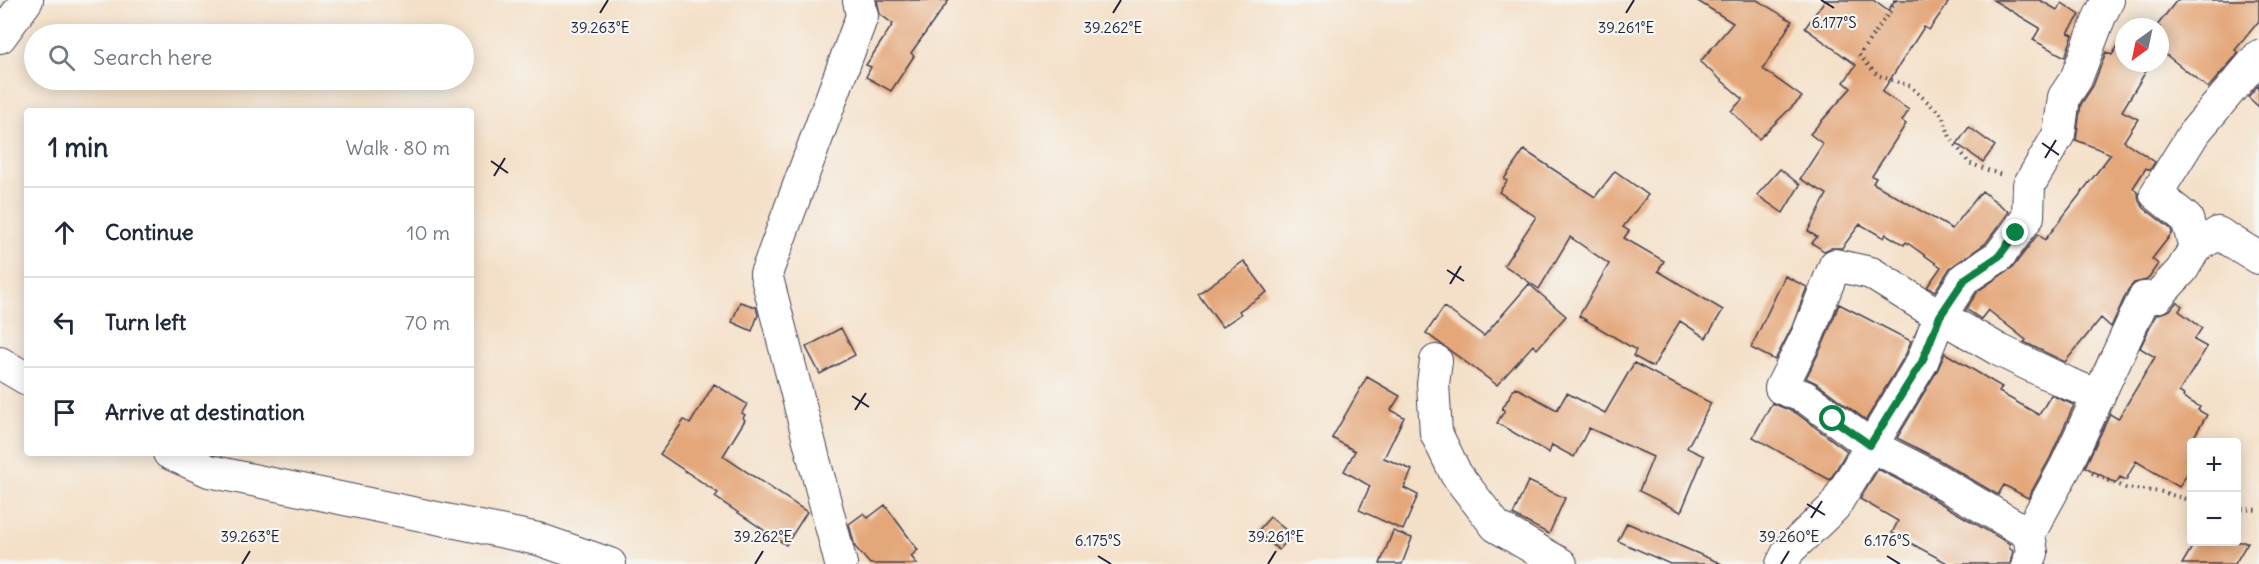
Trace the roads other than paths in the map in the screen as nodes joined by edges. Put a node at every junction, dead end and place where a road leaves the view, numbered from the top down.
1 (27, 0) edge
2 (859, 0) edge
3 (2108, 0) edge
4 (0, 37) edge
5 (2259, 56) edge
6 (2195, 248) junction
7 (2259, 258) edge
8 (1940, 316) junction
9 (1436, 361) dead end
10 (0, 363) edge
11 (24, 377) edge
12 (2099, 396) junction
13 (1870, 445) junction
14 (176, 456) edge
15 (2028, 549) edge
16 (610, 564) edge
17 (841, 564) edge
18 (1561, 564) edge
19 (1782, 564) edge

1 - 4 street
2 - 17 street
3 - 8 street
5 - 6 street
6 - 7 street
6 - 12 street
8 - 12 street
8 - 13 street
8 - 13 street
9 - 18 street
10 - 11 street
12 - 15 street
13 - 15 street
13 - 19 street
14 - 16 street

